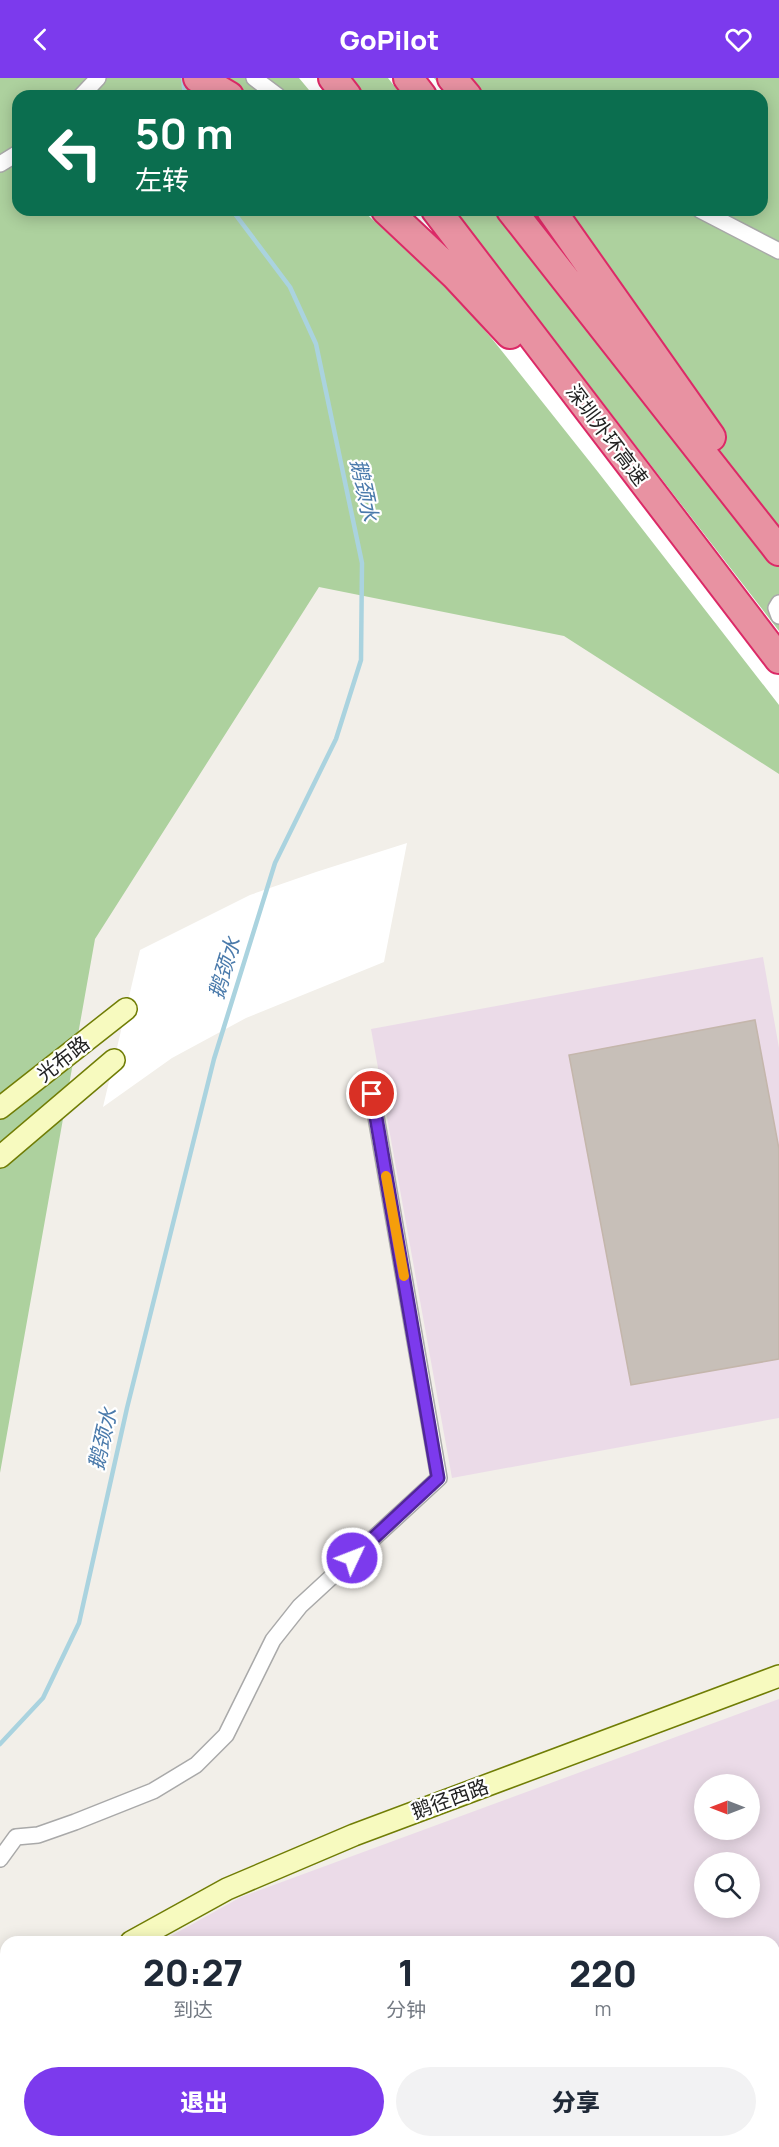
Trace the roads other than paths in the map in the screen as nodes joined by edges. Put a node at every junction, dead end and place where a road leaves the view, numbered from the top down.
1 (98, 78) edge
2 (198, 78) edge
3 (254, 78) edge
4 (333, 78) edge
5 (408, 78) edge
6 (452, 78) edge
7 (87, 90) edge
8 (219, 90) edge
9 (270, 90) edge
10 (342, 90) edge
11 (417, 90) edge
12 (462, 90) edge
13 (392, 216) edge
14 (441, 216) edge
15 (516, 216) edge
16 (555, 216) edge
17 (711, 216) edge
18 (779, 252) edge
19 (621, 455) junction
20 (779, 539) edge
21 (779, 551) edge
22 (779, 603) edge
23 (779, 616) edge
24 (779, 659) edge
25 (126, 1009) dead end
26 (114, 1060) dead end
27 (372, 1094) dead end
28 (0, 1108) edge
29 (0, 1156) edge
30 (779, 1676) edge
31 (0, 1859) edge
32 (142, 1936) edge

1 - 7 street
2 - 8 highway
3 - 9 street
4 - 10 highway
5 - 11 highway
6 - 12 highway
13 - 19 highway
14 - 19 highway, 深圳外环高速
15 - 21 highway
16 - 20 highway
17 - 18 street
19 - 24 highway, 深圳外环高速
22 - 23 street
25 - 28 street, 光布路
26 - 29 street, 光布路
27 - 31 street
30 - 32 street, 鹅径西路

